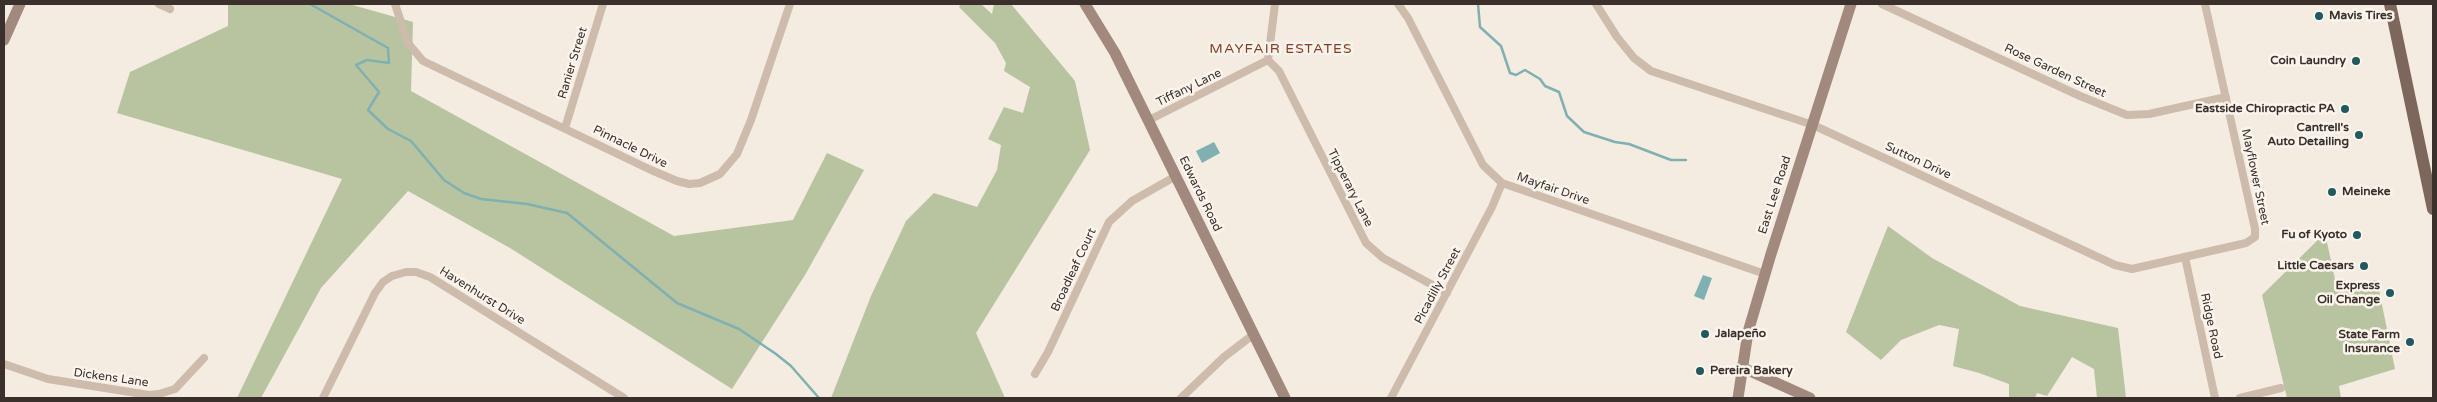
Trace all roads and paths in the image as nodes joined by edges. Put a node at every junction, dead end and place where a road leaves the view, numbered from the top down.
1 (20, 4) edge
2 (159, 4) edge
3 (395, 4) edge
4 (603, 4) edge
5 (790, 4) edge
6 (1085, 4) edge
7 (1275, 4) edge
8 (1398, 4) edge
9 (1596, 4) edge
10 (1851, 4) edge
11 (1882, 4) edge
12 (2205, 4) edge
13 (2390, 4) edge
14 (170, 9) dead end
15 (4, 40) edge
16 (1268, 60) junction
17 (2226, 97) junction
18 (1149, 120) junction
19 (1813, 125) junction
20 (565, 128) junction
21 (1176, 176) junction
22 (1502, 183) junction
23 (2433, 209) edge
24 (2255, 237) joint
25 (2185, 257) junction
26 (1765, 274) junction
27 (1447, 293) junction
28 (1254, 334) junction
29 (204, 358) dead end
30 (4, 364) edge
31 (1741, 367) junction
32 (1035, 374) dead end
33 (2281, 388) dead end
34 (324, 398) edge
35 (622, 398) edge
36 (1181, 398) edge
37 (1285, 398) edge
38 (1391, 398) edge
39 (1738, 398) edge
40 (1810, 398) edge
41 (2215, 398) edge
42 (2240, 398) edge

1 - 15 street
2 - 14 street
3 - 20 street, Pinnacle Drive
4 - 20 street, Ranier Street
5 - 20 street, Pinnacle Drive
6 - 18 street, Edwards Road
7 - 16 street
8 - 22 street, Mayfair Drive
9 - 19 street, Sutton Drive
10 - 19 street, East Lee Road
11 - 17 street, Rose Garden Street
12 - 17 street, Mayflower Street
13 - 23 main road
16 - 18 street, Tiffany Lane
16 - 27 street, Tipperary Lane
17 - 24 street, Mayflower Street
18 - 21 street, Edwards Road
19 - 25 street, Sutton Drive
19 - 26 street, East Lee Road
21 - 28 street, Edwards Road
21 - 32 street, Broadleaf Court
22 - 26 street, Mayfair Drive
22 - 27 street, Picadilly Street
24 - 25 street, Sutton Drive
25 - 41 street, Ridge Road
26 - 31 street, East Lee Road
27 - 38 street, Picadilly Street
28 - 36 street
28 - 37 street, Edwards Road
29 - 30 street, Dickens Lane
31 - 39 street, East Lee Road
31 - 40 street
33 - 42 street
34 - 35 street, Havenhurst Drive

